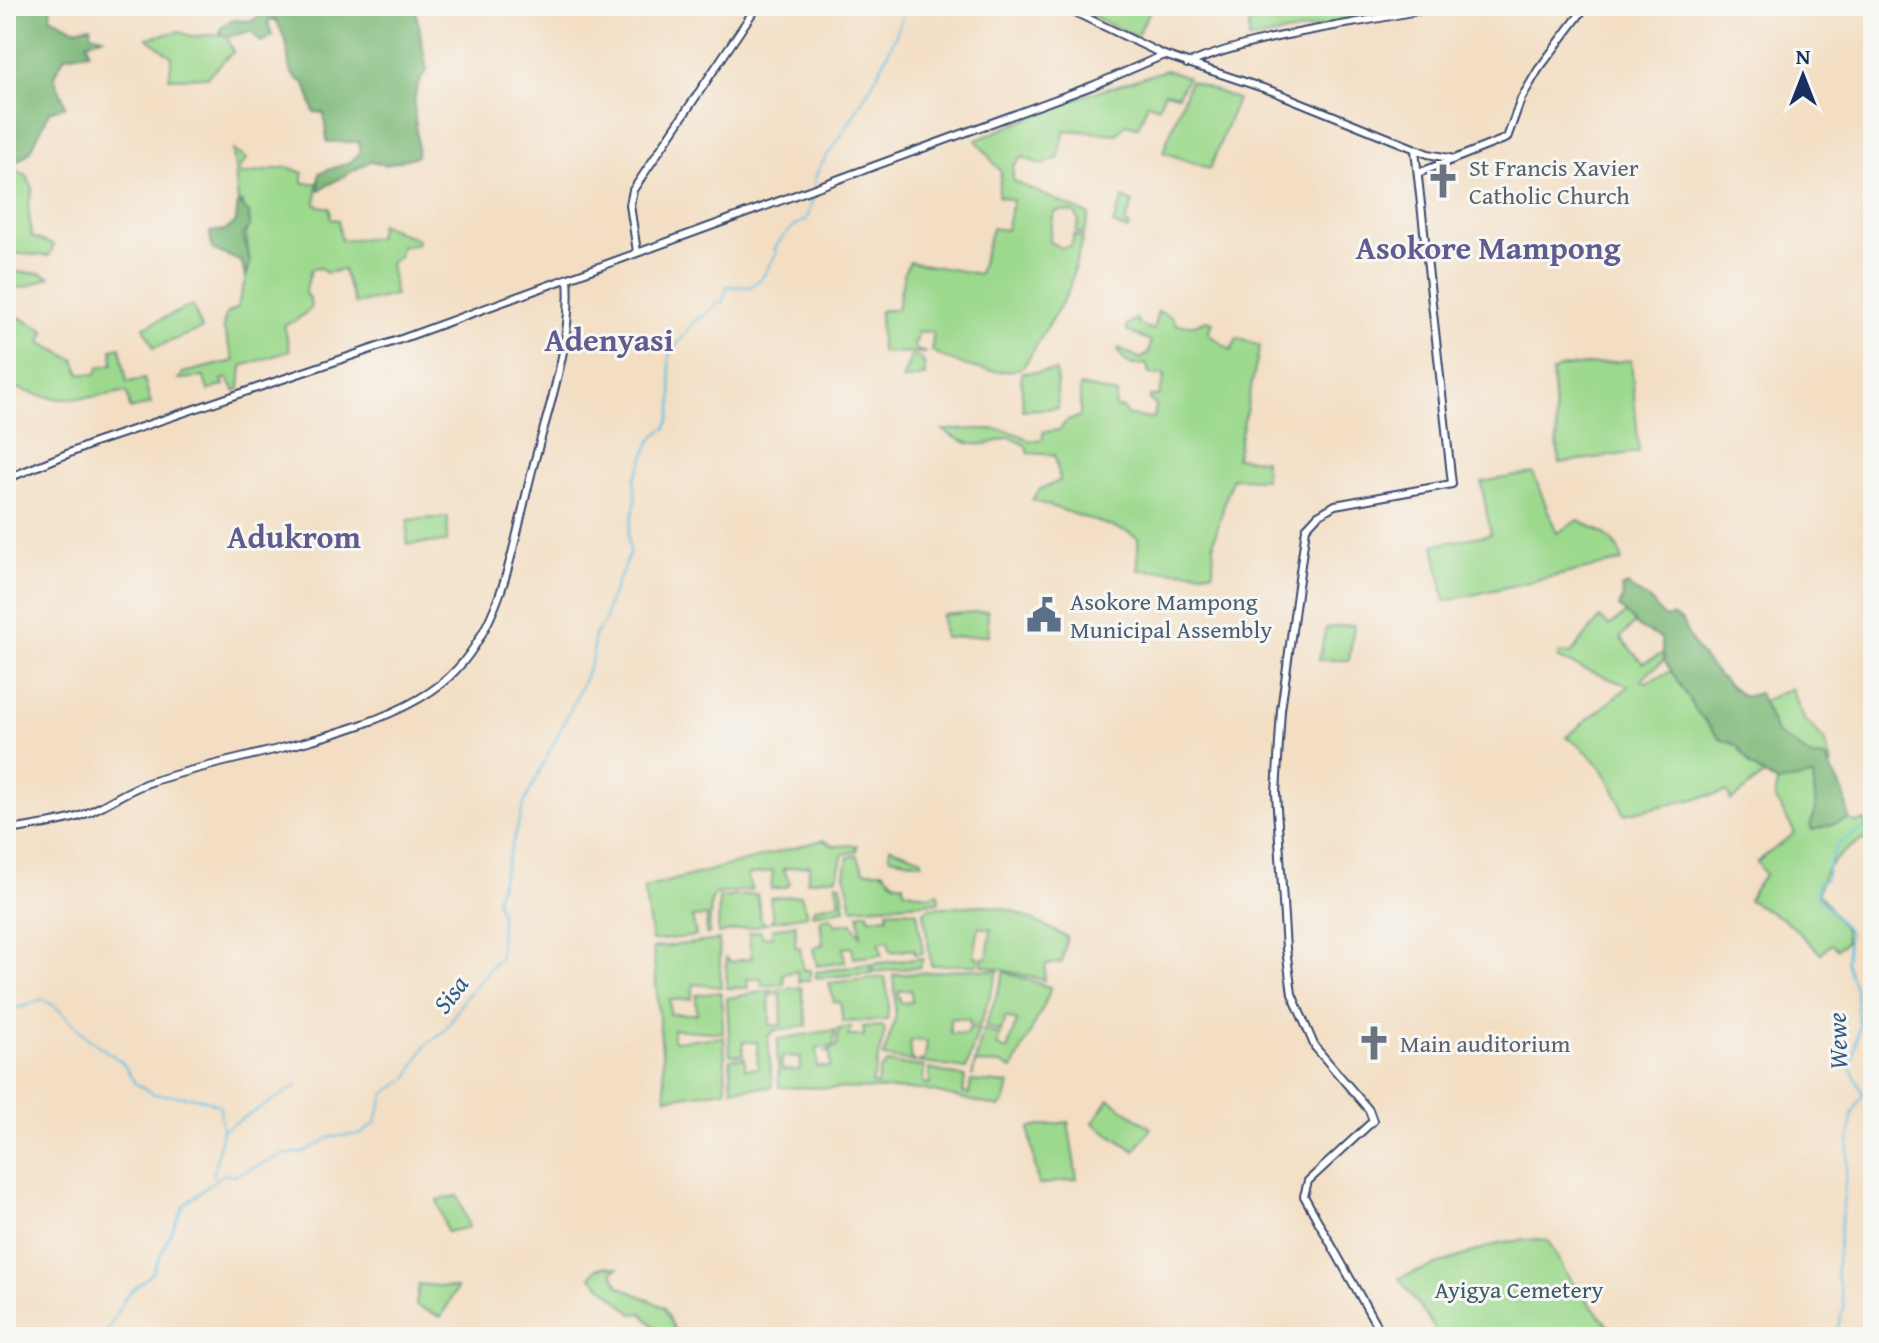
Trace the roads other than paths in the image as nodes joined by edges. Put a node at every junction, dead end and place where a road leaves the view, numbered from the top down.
1 (757, 6) edge
2 (1062, 6) edge
3 (1439, 6) edge
4 (1586, 6) edge
5 (1164, 55) junction
6 (1187, 64) junction
7 (1415, 150) junction
8 (1454, 159) junction
9 (1418, 173) junction
10 (637, 252) junction
11 (568, 278) junction
12 (6, 479) edge
13 (6, 831) edge
14 (1383, 1337) edge

1 - 10 street
2 - 5 street
3 - 6 street
4 - 8 street
5 - 6 street
5 - 10 street
6 - 7 street
7 - 8 street
7 - 9 street
8 - 9 street
9 - 14 street
10 - 11 street
11 - 12 street
11 - 13 street

